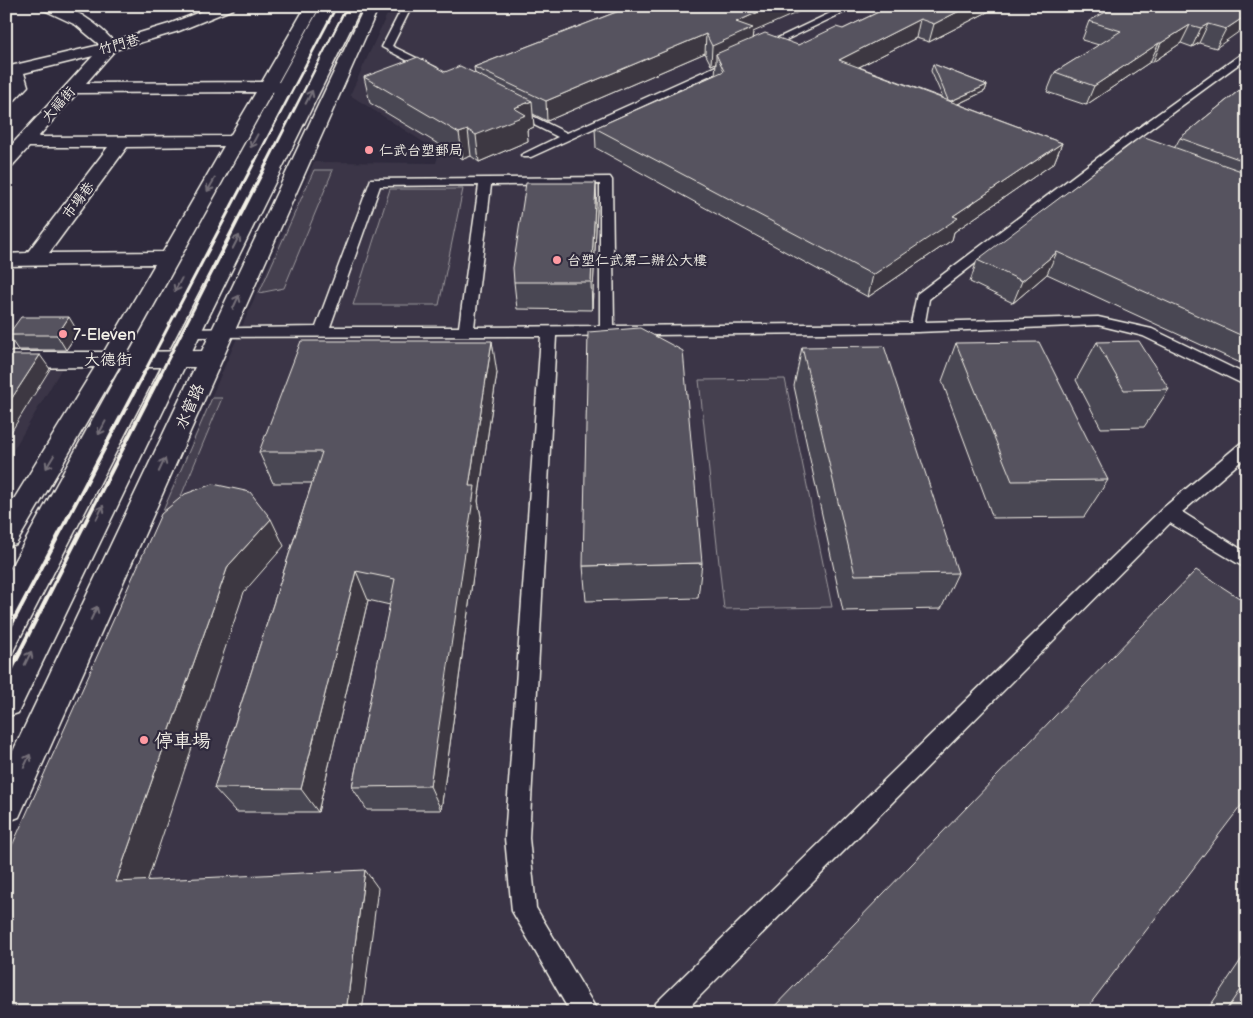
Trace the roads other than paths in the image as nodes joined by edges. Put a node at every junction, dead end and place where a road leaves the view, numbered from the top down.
1 (47, 6) edge
2 (228, 6) edge
3 (313, 6) edge
4 (328, 6) edge
5 (355, 6) edge
6 (372, 6) edge
7 (408, 6) edge
8 (853, 6) edge
9 (110, 47) junction
10 (1247, 53) edge
11 (10, 71) edge
12 (447, 77) edge
13 (275, 87) junction
14 (73, 88) junction
15 (6, 99) edge
16 (498, 103) edge
17 (567, 137) junction
18 (122, 141) junction
19 (237, 141) junction
20 (24, 142) junction
21 (1120, 146) junction
22 (1138, 152) edge
23 (527, 155) dead end
24 (6, 162) edge
25 (485, 181) junction
26 (170, 258) junction
27 (34, 259) junction
28 (6, 260) edge
29 (917, 326) junction
30 (549, 331) junction
31 (607, 331) junction
32 (190, 332) junction
33 (466, 332) junction
34 (222, 333) junction
35 (321, 333) junction
36 (112, 359) junction
37 (140, 359) junction
38 (177, 359) junction
39 (210, 359) junction
40 (6, 360) edge
41 (1247, 381) edge
42 (1247, 447) edge
43 (1169, 513) junction
44 (6, 536) edge
45 (1247, 562) edge
46 (6, 605) edge
47 (6, 702) edge
48 (6, 805) edge
49 (585, 1012) edge
50 (665, 1012) edge

1 - 9 street
2 - 9 street, 竹門巷
3 - 13 street
4 - 13 street
32 -> 5 street, 水管路
34 -> 6 street, 水管路
7 - 12 lane
8 - 17 lane
9 - 11 street, 竹門巷
9 - 14 street, 大福街
10 - 21 lane
11 - 15 street
13 - 14 street
13 - 19 street
13 -> 37 street
14 - 20 street, 大福街
16 - 17 lane
17 - 23 lane
18 - 19 street
18 - 20 street
18 - 27 street, 市場巷
19 -> 26 street
20 - 24 street, 大福街
21 - 22 lane
21 - 29 lane
25 - 31 lane
25 - 33 lane
25 - 35 lane
26 - 27 street
26 - 36 street
27 - 28 street
29 - 31 lane
29 - 41 lane
30 - 31 lane
30 - 33 lane
30 - 49 lane
32 - 34 lane
32 - 38 street, 水管路
33 - 35 lane
34 - 35 lane
34 - 39 street, 水管路
36 - 37 street, 大德街
36 - 40 street, 大德街
36 -> 44 street
37 - 38 street, 大德街
37 -> 46 street
38 - 39 street, 大德街
47 -> 38 street, 水管路
48 -> 39 street, 水管路
42 - 43 lane
43 - 45 lane
43 - 50 lane

